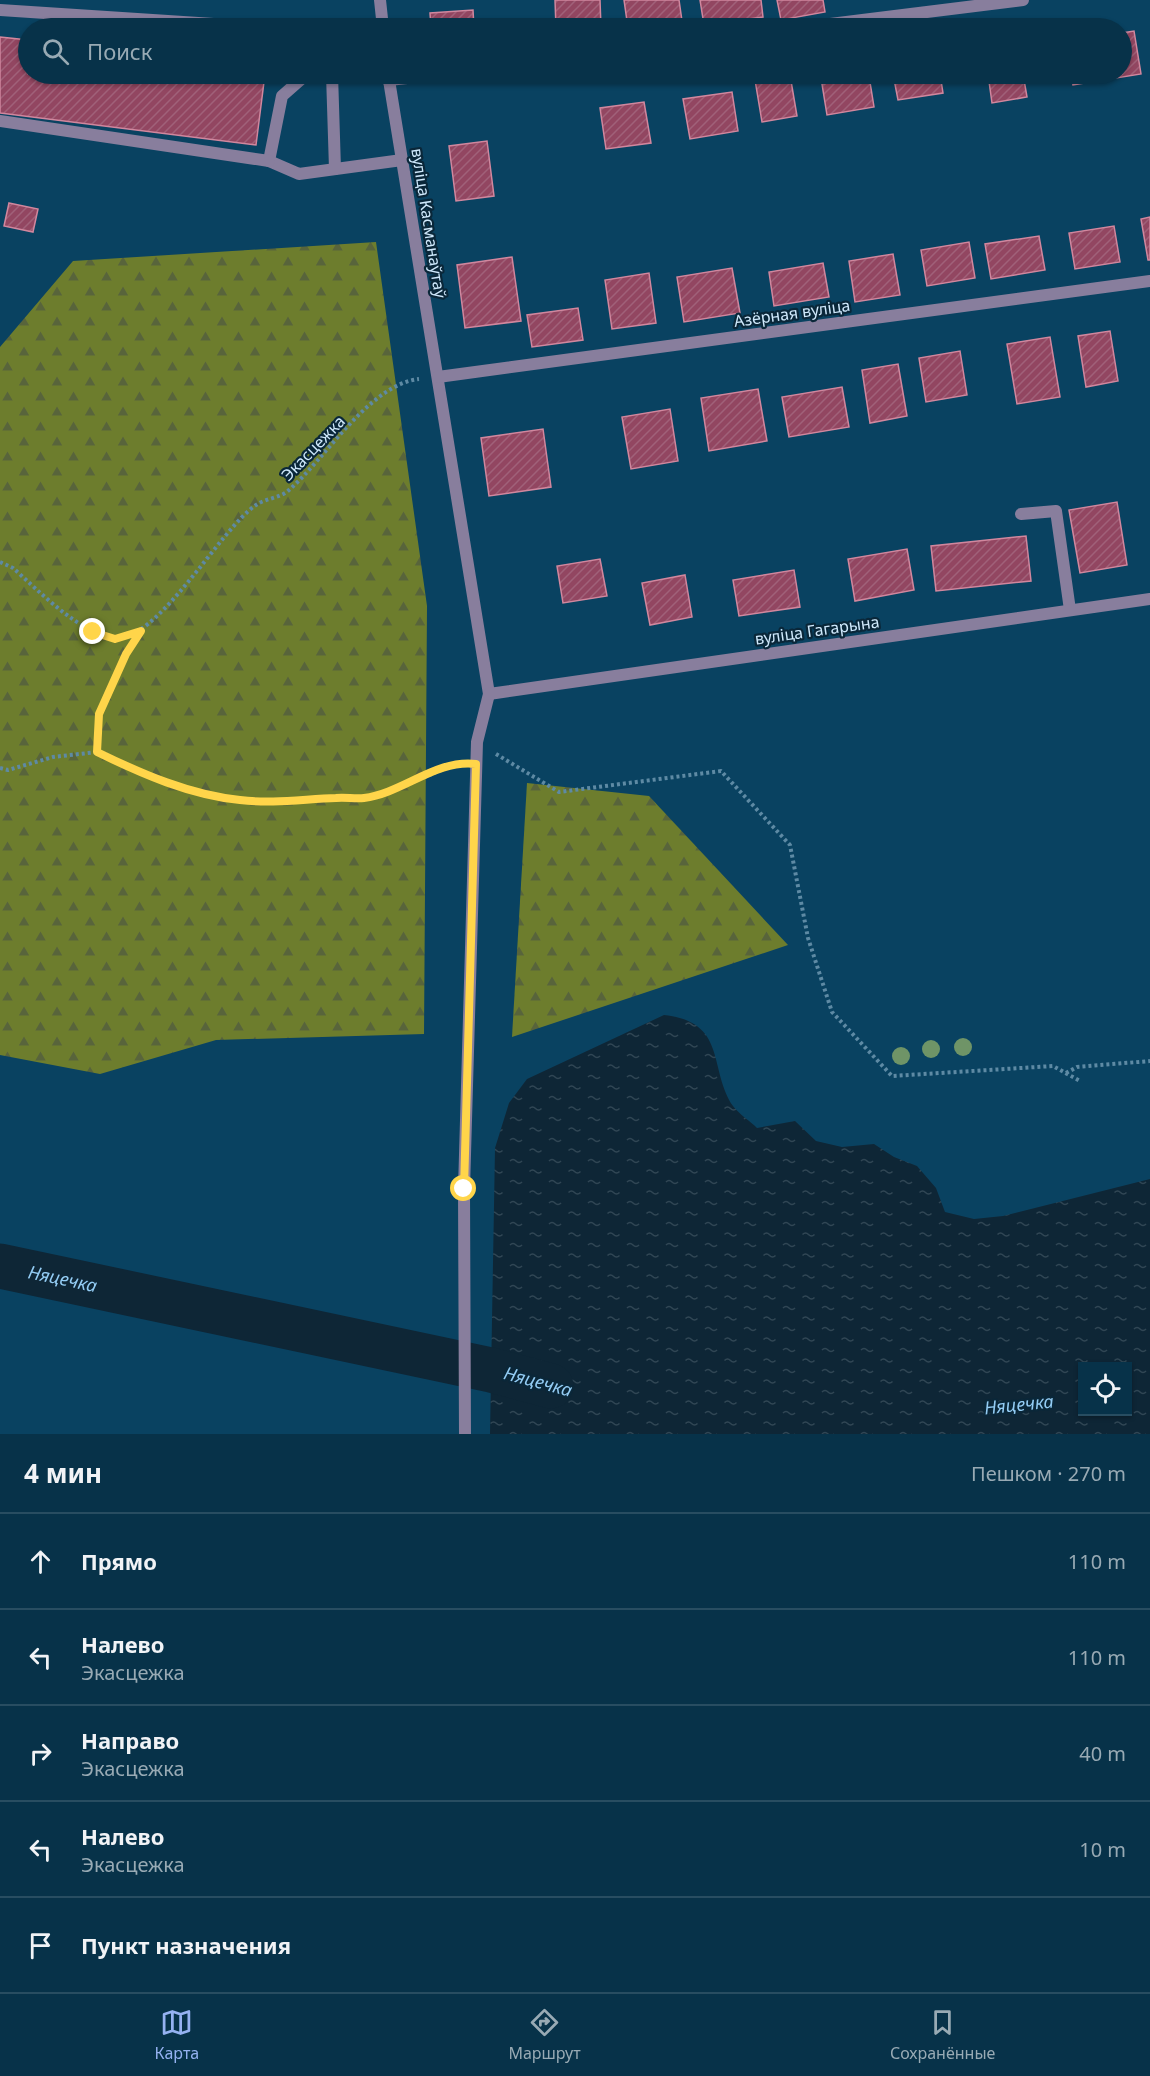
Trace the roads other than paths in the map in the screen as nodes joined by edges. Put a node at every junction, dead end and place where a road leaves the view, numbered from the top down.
1 (380, 0) edge
2 (1023, 0) edge
3 (0, 10) edge
4 (121, 18) edge
5 (382, 18) edge
6 (878, 18) edge
7 (296, 84) edge
8 (332, 84) edge
9 (389, 84) edge
10 (0, 121) edge
11 (402, 160) junction
12 (268, 161) junction
13 (334, 169) junction
14 (1150, 281) edge
15 (438, 377) junction
16 (1021, 514) dead end
17 (1150, 599) edge
18 (1070, 610) junction
19 (489, 694) junction
20 (465, 1434) edge

1 - 5 street
2 - 6 street
3 - 4 street
7 - 12 street
8 - 13 street
9 - 11 street, вуліца Касманаўтаў
10 - 12 street
11 - 13 street
11 - 15 street, вуліца Касманаўтаў
12 - 13 street
14 - 15 street, Азёрная вуліца
15 - 19 street, вуліца Касманаўтаў
16 - 18 street
17 - 18 street, вуліца Гагарына
18 - 19 street, вуліца Гагарына
19 - 20 street

